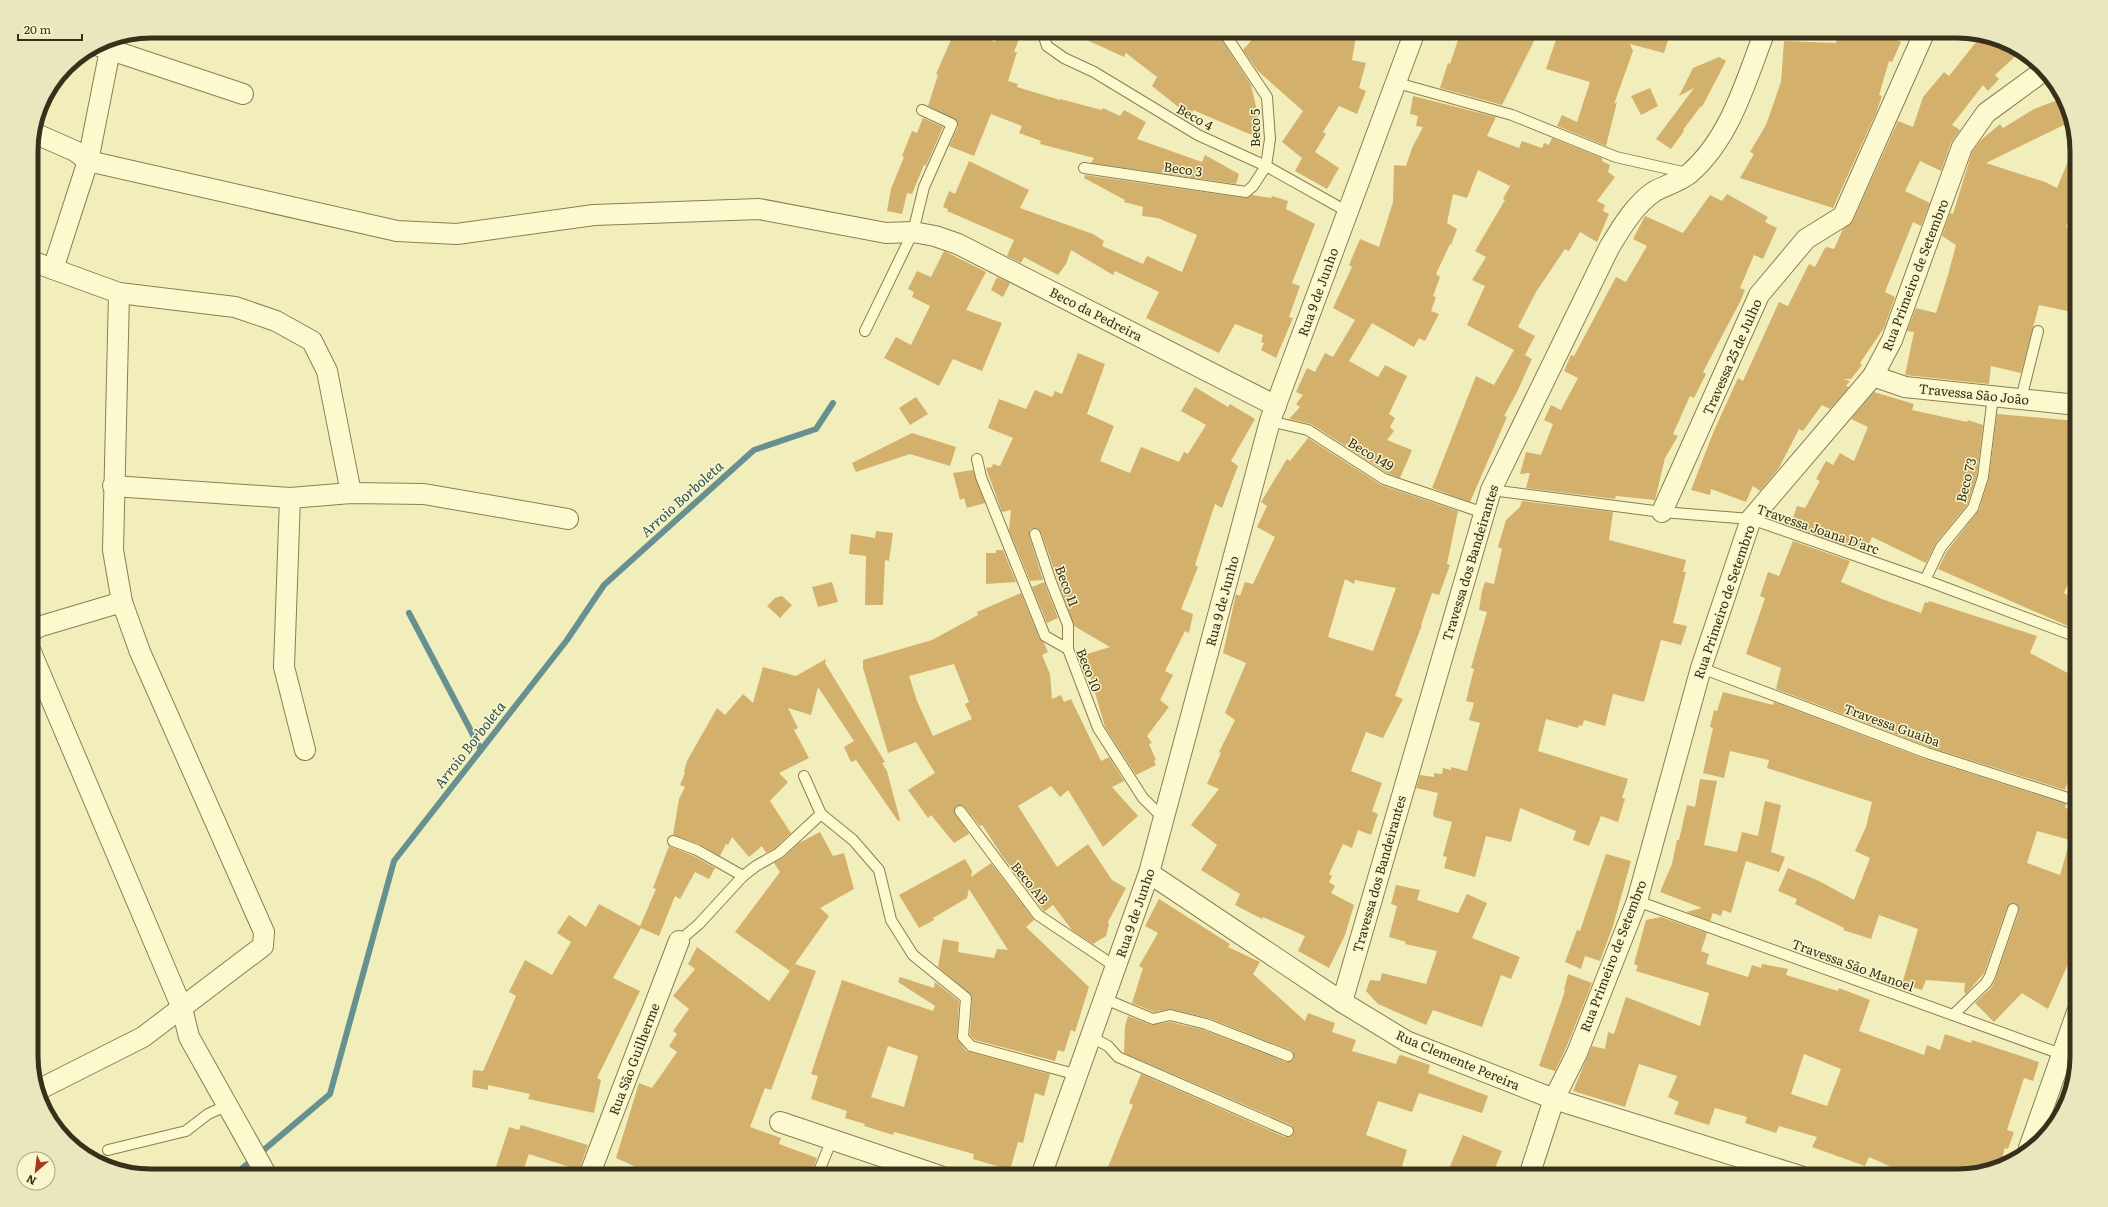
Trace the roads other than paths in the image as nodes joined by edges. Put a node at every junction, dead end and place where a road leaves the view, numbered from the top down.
1 (1044, 38) edge
2 (1228, 38) edge
3 (1413, 38) edge
4 (1762, 38) edge
5 (1922, 38) edge
6 (110, 46) edge
7 (106, 48) edge
8 (2040, 74) edge
9 (1397, 83) junction
10 (243, 94) dead end
11 (922, 110) dead end
12 (39, 135) edge
13 (88, 161) junction
14 (1266, 166) junction
15 (1084, 168) dead end
16 (1689, 174) junction
17 (1348, 212) junction
18 (913, 232) junction
19 (38, 264) edge
20 (53, 269) junction
21 (118, 293) junction
22 (865, 331) dead end
23 (2038, 331) dead end
24 (1873, 376) junction
25 (1993, 396) junction
26 (2021, 399) junction
27 (2070, 404) edge
28 (1273, 413) junction
29 (977, 459) dead end
30 (113, 486) junction
31 (1491, 490) junction
32 (351, 493) junction
33 (290, 498) junction
34 (1484, 512) junction
35 (1662, 512) junction
36 (568, 519) dead end
37 (1751, 519) junction
38 (1035, 534) dead end
39 (1925, 580) junction
40 (122, 602) junction
41 (38, 627) edge
42 (2070, 634) edge
43 (1068, 649) junction
44 (1701, 668) junction
45 (38, 669) edge
46 (305, 750) dead end
47 (804, 776) dead end
48 (2070, 799) edge
49 (960, 811) dead end
50 (821, 814) junction
51 (1164, 820) junction
52 (673, 842) dead end
53 (1149, 873) junction
54 (743, 876) junction
55 (1636, 901) junction
56 (2013, 909) dead end
57 (679, 941) joint
58 (1116, 967) junction
59 (1105, 999) junction
60 (1342, 1002) junction
61 (182, 1008) junction
62 (1952, 1014) junction
63 (2070, 1030) edge
64 (1091, 1036) junction
65 (2061, 1054) junction
66 (1288, 1056) dead end
67 (1078, 1075) junction
68 (43, 1088) edge
69 (1554, 1099) junction
70 (228, 1105) junction
71 (780, 1122) dead end
72 (1288, 1131) dead end
73 (832, 1139) junction
74 (2031, 1141) edge
75 (108, 1150) dead end
76 (263, 1169) edge
77 (593, 1169) edge
78 (820, 1169) edge
79 (909, 1169) edge
80 (1044, 1169) edge
81 (1532, 1169) edge
82 (1778, 1169) edge

1 - 14 lane, Beco 4
2 - 14 lane, Beco 5
3 - 9 street, Rua 9 de Junho
4 - 16 street
5 - 35 street, Travessa 25 de Julho
6 - 10 street
7 - 13 street
8 - 24 street, Rua Primeiro de Setembro
9 - 16 lane
9 - 17 street, Rua 9 de Junho
11 - 18 lane
12 - 13 street
13 - 18 street, Beco da Pedreira
13 - 20 street
14 - 15 lane, Beco 3
14 - 17 lane, Beco 4
16 - 31 street, Travessa dos Bandeirantes
17 - 28 street, Rua 9 de Junho
18 - 22 lane
18 - 28 street, Beco da Pedreira
19 - 20 street
20 - 21 street
21 - 30 street
21 - 32 street
23 - 26 lane
24 - 25 street, Travessa São João
24 - 37 street, Rua Primeiro de Setembro
25 - 26 street, Travessa São João
25 - 39 lane, Beco 73
26 - 27 street, Travessa São João
28 - 34 lane, Beco 149
28 - 51 street, Rua 9 de Junho
29 - 43 lane, Beco 10
30 - 33 street
30 - 40 street
31 - 34 street, Travessa dos Bandeirantes
31 - 35 lane, Travessa Joana D'arc
32 - 33 street
32 - 36 street
33 - 46 street
34 - 60 street, Travessa dos Bandeirantes
35 - 37 lane, Travessa Joana D'arc
37 - 39 lane, Travessa Joana D'arc
37 - 44 street, Rua Primeiro de Setembro
38 - 43 lane, Beco 11
39 - 42 lane, Travessa Joana D'arc
40 - 41 street
40 - 61 street
43 - 51 lane, Beco 10
44 - 48 lane, Travessa Guaíba
44 - 55 street, Rua Primeiro de Setembro
45 - 61 street
47 - 50 lane
49 - 58 lane, Beco AB
50 - 54 lane
50 - 67 lane
51 - 53 street, Rua 9 de Junho
52 - 54 lane
53 - 58 street, Rua 9 de Junho
53 - 60 street, Rua Clemente Pereira
54 - 57 lane
55 - 62 lane, Travessa São Manoel
55 - 69 street, Rua Primeiro de Setembro
56 - 62 lane
57 - 77 street, Rua São Guilherme
58 - 59 street, Rua 9 de Junho
59 - 64 street, Rua 9 de Junho
59 - 66 lane
60 - 69 street, Rua Clemente Pereira
61 - 68 street
61 - 70 street
62 - 65 lane, Travessa São Manoel
63 - 65 street
64 - 67 street, Rua 9 de Junho
64 - 72 lane
65 - 74 street
67 - 80 street, Rua 9 de Junho
69 - 81 street, Rua Primeiro de Setembro
69 - 82 street, Rua Clemente Pereira
70 - 75 lane
70 - 76 street
71 - 73 street
73 - 78 lane
73 - 79 street

